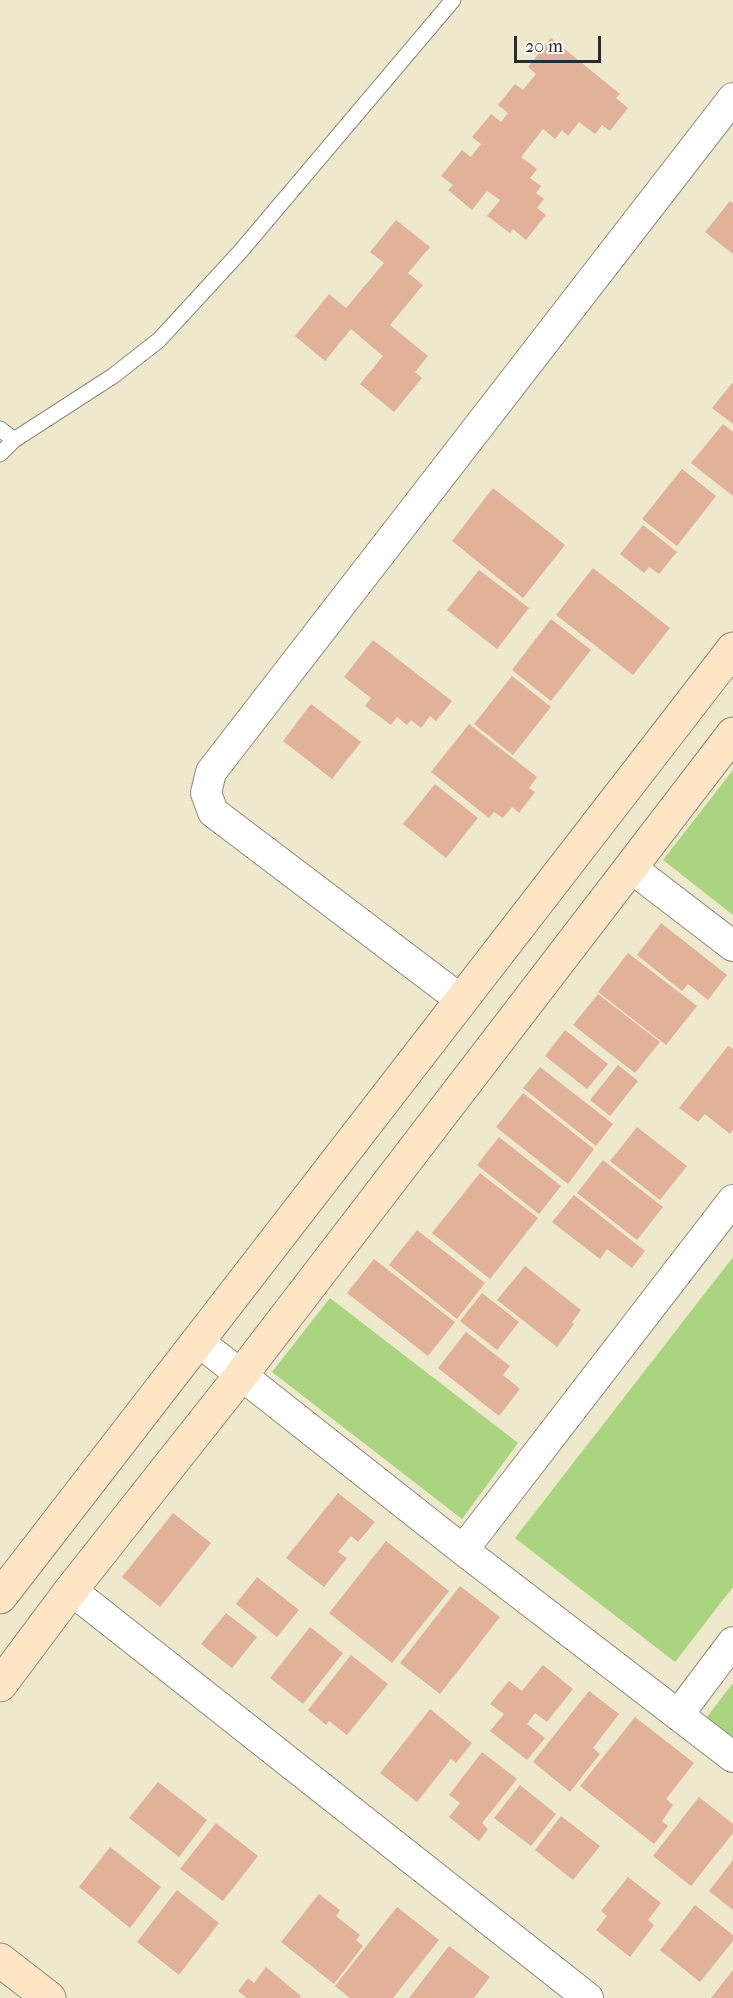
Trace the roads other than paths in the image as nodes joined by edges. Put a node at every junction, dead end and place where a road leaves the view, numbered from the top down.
1 (453, 0) edge
2 (733, 98) edge
3 (0, 429) edge
4 (14, 440) junction
5 (0, 454) edge
6 (733, 649) edge
7 (733, 734) edge
8 (630, 867) junction
9 (733, 946) edge
10 (461, 1000) junction
11 (733, 1200) edge
12 (198, 1341) junction
13 (242, 1374) junction
14 (463, 1550) junction
15 (70, 1590) junction
16 (0, 1597) edge
17 (733, 1642) edge
18 (0, 1685) edge
19 (678, 1715) junction
20 (733, 1757) edge
21 (0, 1960) edge
22 (49, 1998) edge
23 (588, 1998) edge

1 - 4 lane
2 - 10 street
3 - 4 lane
4 - 5 lane
6 - 10 street
7 - 8 street
8 - 9 street
8 - 13 street
10 - 12 street
11 - 14 street
12 - 13 street
12 - 16 street
13 - 14 street
13 - 15 street
14 - 19 street
15 - 18 street
15 - 23 street
17 - 19 street
19 - 20 street
21 - 22 street

